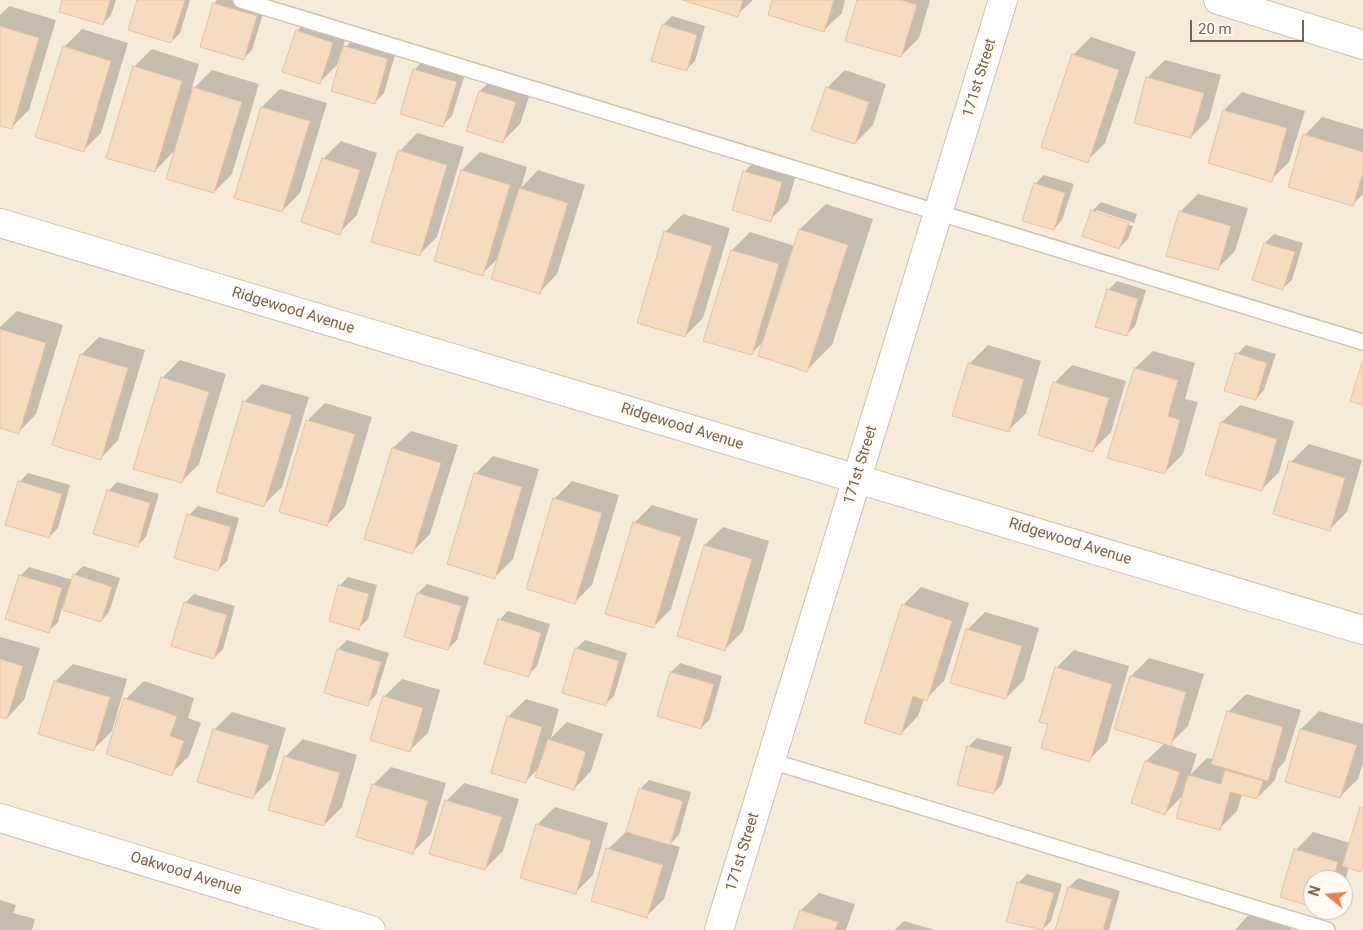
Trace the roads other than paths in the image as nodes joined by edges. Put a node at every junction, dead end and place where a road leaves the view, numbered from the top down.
1 (241, 0) edge
2 (1003, 0) edge
3 (1218, 0) edge
4 (1363, 45) edge
5 (938, 213) junction
6 (0, 224) edge
7 (1363, 342) edge
8 (857, 479) junction
9 (1363, 630) edge
10 (770, 761) junction
11 (0, 818) edge
12 (371, 930) edge
13 (719, 930) edge
14 (1327, 930) edge

1 - 5 lane
2 - 5 street, 171st Street
3 - 4 street
5 - 7 lane
5 - 8 street, 171st Street
6 - 8 street, Ridgewood Avenue
8 - 9 street, Ridgewood Avenue
8 - 10 street, 171st Street
10 - 13 street, 171st Street
10 - 14 lane
11 - 12 street, Oakwood Avenue

